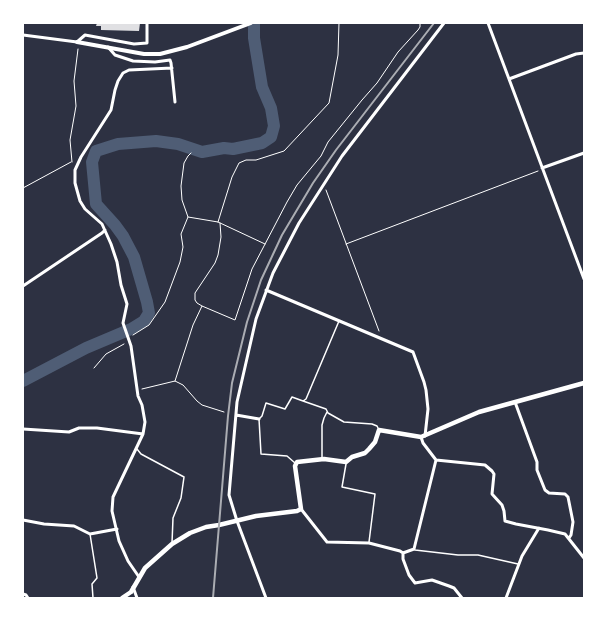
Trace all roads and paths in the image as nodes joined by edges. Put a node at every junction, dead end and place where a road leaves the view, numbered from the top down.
1 (147, 23) edge
2 (251, 23) edge
3 (339, 23) edge
4 (420, 23) edge
5 (444, 23) edge
6 (488, 23) edge
7 (23, 35) edge
8 (78, 42) junction
9 (108, 48) junction
10 (584, 53) edge
11 (172, 68) junction
12 (509, 79) junction
13 (175, 102) dead end
14 (584, 153) edge
15 (191, 154) dead end
16 (543, 169) junction
17 (324, 184) junction
18 (23, 188) edge
19 (188, 217) junction
20 (218, 222) junction
21 (220, 223) junction
22 (105, 230) junction
23 (265, 244) junction
24 (346, 244) junction
25 (584, 265) edge
26 (579, 266) junction
27 (584, 279) edge
28 (23, 286) edge
29 (266, 290) junction
30 (202, 306) junction
31 (340, 320) junction
32 (129, 338) junction
33 (382, 338) junction
34 (94, 368) dead end
35 (175, 381) junction
36 (584, 383) edge
37 (140, 398) junction
38 (303, 401) junction
39 (515, 402) junction
40 (224, 412) dead end
41 (328, 412) junction
42 (236, 415) junction
43 (259, 420) junction
44 (23, 429) edge
45 (379, 430) junction
46 (143, 434) junction
47 (423, 436) junction
48 (137, 449) junction
49 (322, 459) junction
50 (436, 460) junction
51 (346, 462) junction
52 (295, 464) junction
53 (301, 509) junction
54 (23, 520) edge
55 (237, 521) junction
56 (539, 528) junction
57 (117, 529) junction
58 (90, 534) junction
59 (569, 538) junction
60 (369, 543) junction
61 (172, 544) junction
62 (414, 549) junction
63 (403, 553) junction
64 (584, 558) edge
65 (518, 564) junction
66 (139, 577) junction
67 (133, 587) junction
68 (23, 594) edge
69 (28, 598) edge
70 (93, 598) edge
71 (122, 598) edge
72 (137, 598) edge
73 (266, 598) edge
74 (462, 598) edge
75 (506, 598) edge

1 - 8 street
2 - 9 street
3 - 20 path
4 - 23 path
5 - 17 street
6 - 12 street
7 - 8 street
8 - 9 street
8 - 18 path
9 - 11 street
10 - 12 street
11 - 13 street
11 - 22 street
12 - 16 street
14 - 16 street
15 - 19 path
16 - 24 path
16 - 26 street
17 - 24 path
17 - 29 street
19 - 20 path
19 - 32 path
20 - 21 path
21 - 23 path
21 - 30 path
22 - 28 street
22 - 32 street
23 - 30 path
24 - 33 path
25 - 26 street
26 - 27 street
29 - 31 street
29 - 42 street
30 - 35 path
31 - 33 street
31 - 38 lane
32 - 34 path
32 - 37 street
33 - 47 street
35 - 37 path
35 - 40 path
36 - 39 main road
37 - 46 street
38 - 41 lane
38 - 43 lane
39 - 47 main road
39 - 59 street
41 - 45 lane
41 - 49 lane
42 - 43 street
42 - 55 street
43 - 52 lane
44 - 46 street
45 - 47 main road
45 - 51 main road
46 - 48 street
47 - 50 street
48 - 57 street
48 - 61 lane
49 - 51 main road
49 - 52 main road
50 - 56 street
50 - 62 street
51 - 60 lane
52 - 53 main road
53 - 55 main road
53 - 60 street
54 - 58 street
55 - 61 main road
55 - 73 street
56 - 59 street
56 - 65 street
57 - 58 street
57 - 66 street
58 - 70 lane
59 - 64 street
60 - 63 street
61 - 66 main road
62 - 63 street
62 - 65 lane
63 - 74 street
65 - 75 street
66 - 67 main road
67 - 71 main road
67 - 72 street
68 - 69 street

